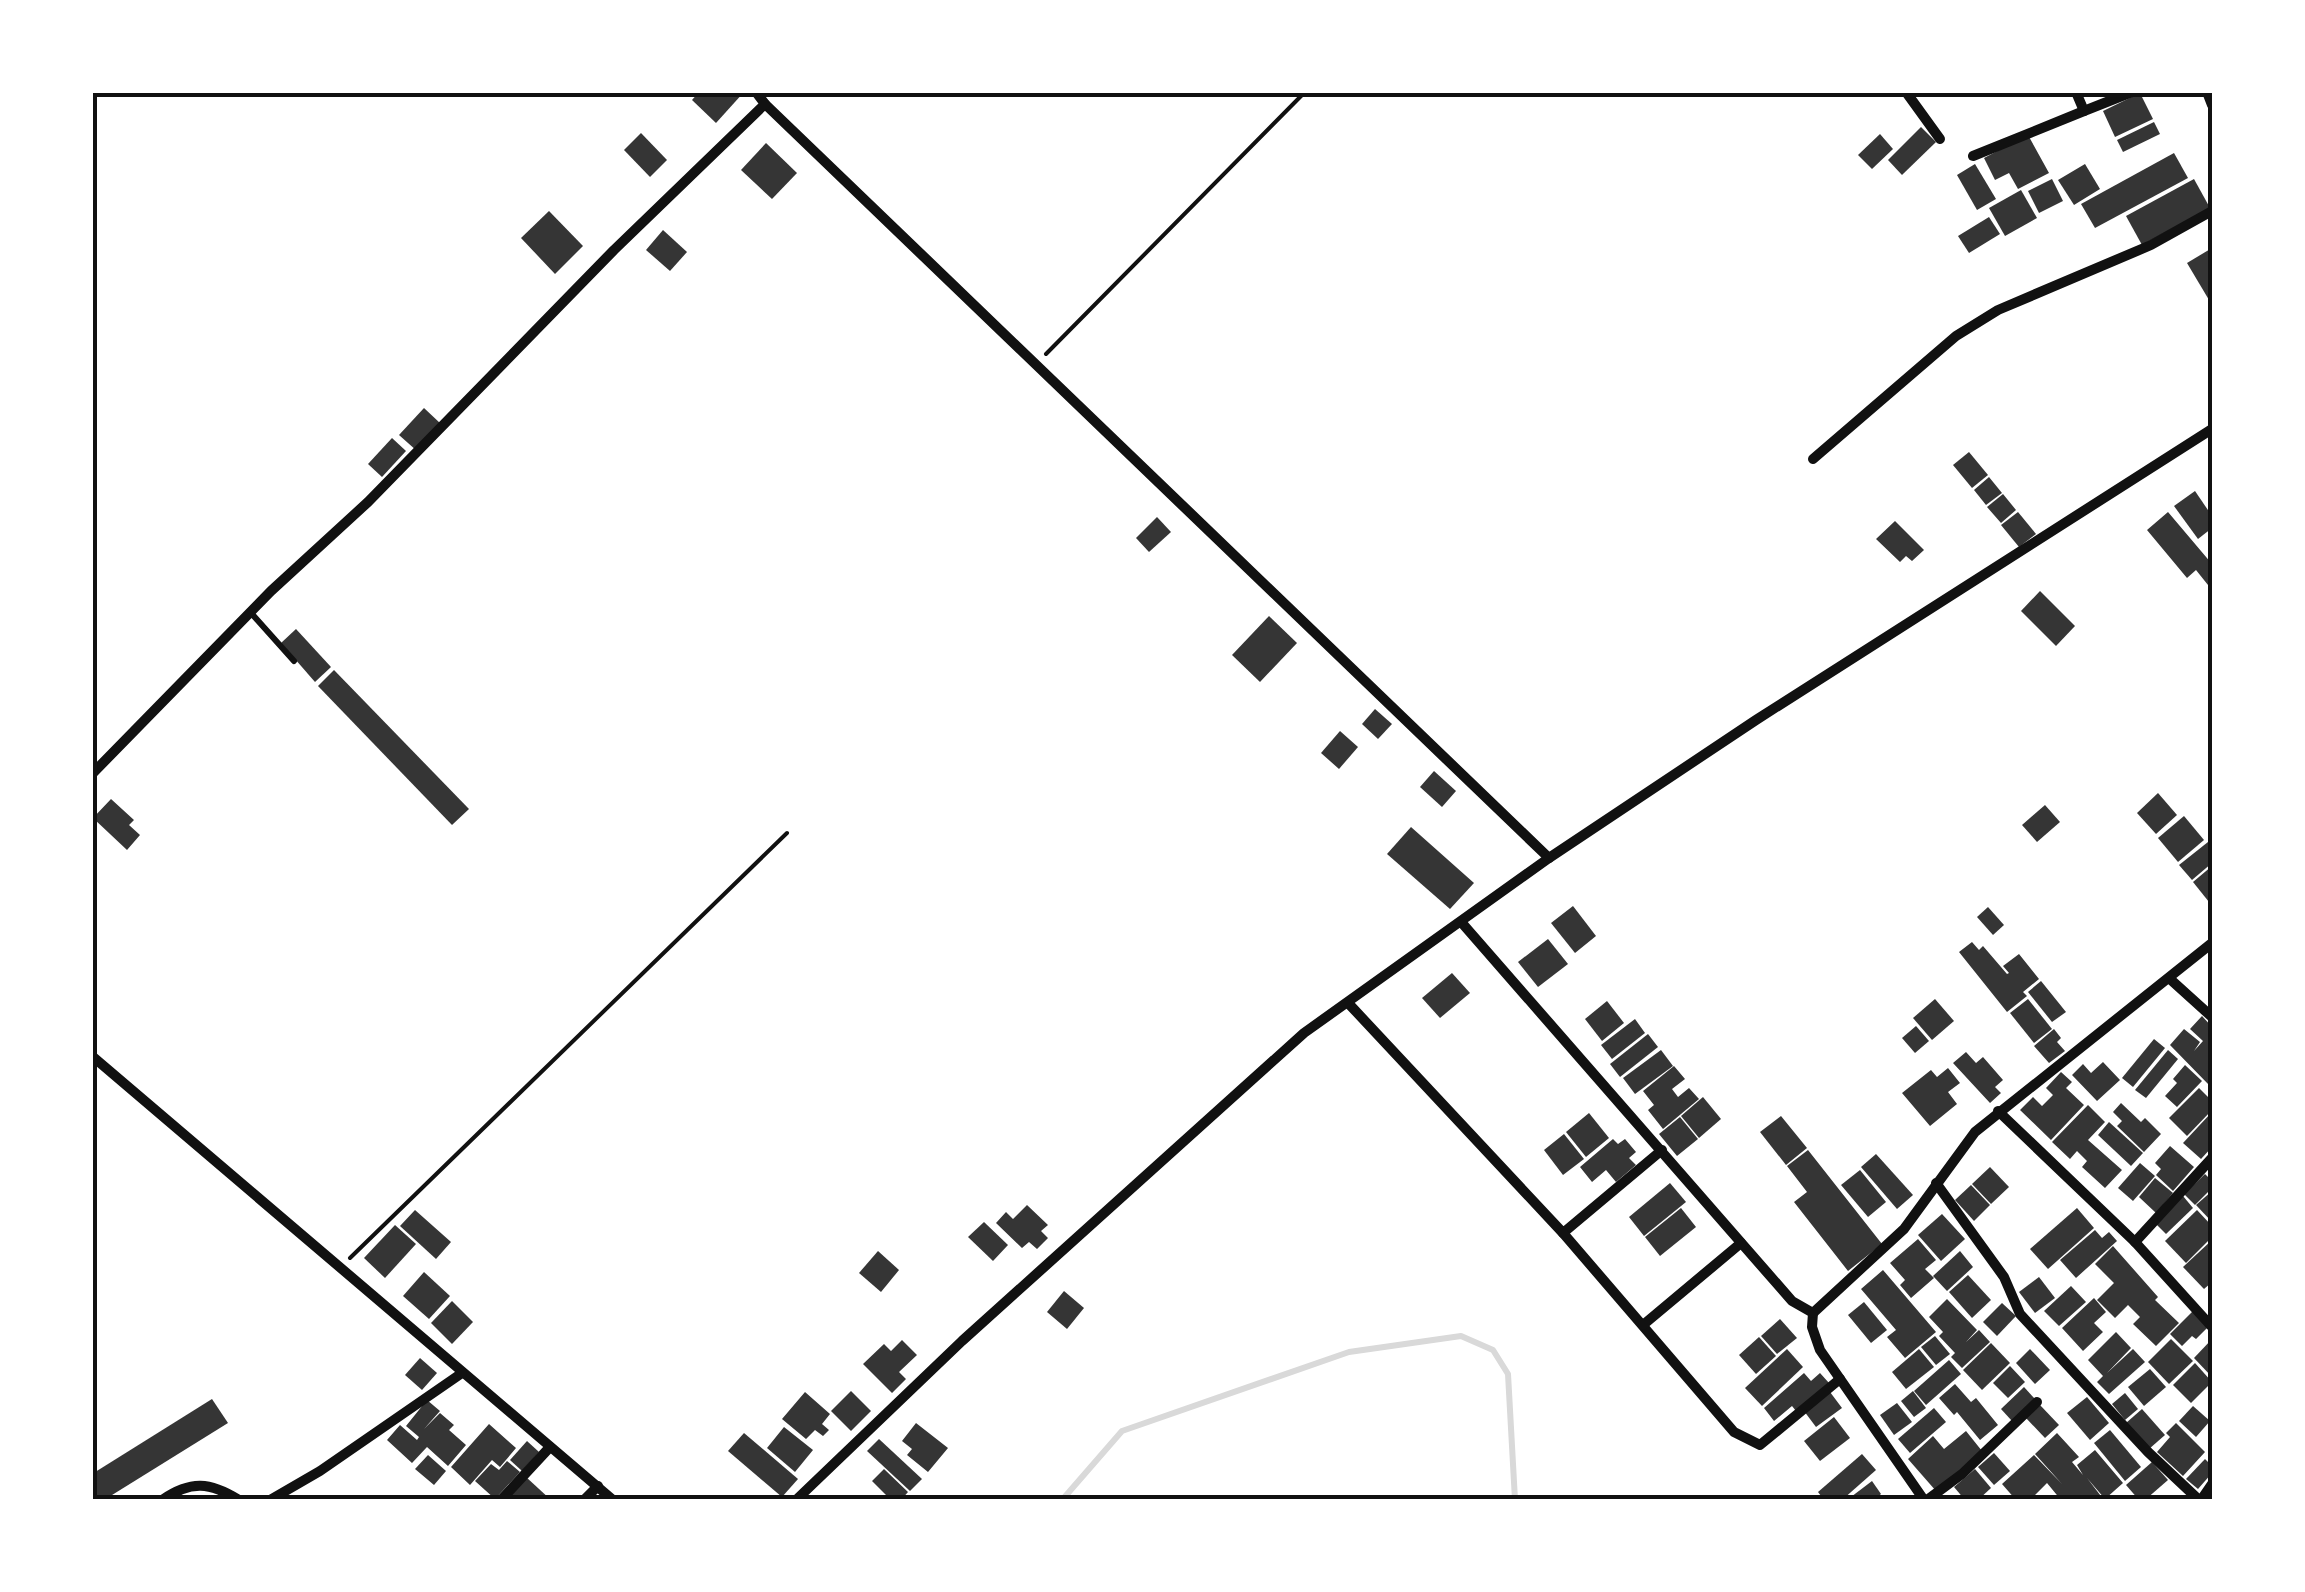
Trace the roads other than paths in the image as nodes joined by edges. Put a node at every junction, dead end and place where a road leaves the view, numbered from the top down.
1 (756, 92) edge
2 (1906, 92) edge
3 (2076, 92) edge
4 (2132, 92) edge
5 (2207, 92) edge
6 (765, 104) junction
7 (2212, 105) edge
8 (2084, 111) junction
9 (1940, 139) dead end
10 (1974, 156) dead end
11 (2212, 211) edge
12 (2212, 429) edge
13 (1814, 459) dead end
14 (250, 612) junction
15 (294, 661) dead end
16 (92, 774) edge
17 (1549, 858) junction
18 (1462, 923) junction
19 (2212, 943) edge
20 (2170, 980) junction
21 (1349, 1004) junction
22 (2212, 1017) edge
23 (92, 1056) edge
24 (1998, 1110) junction
25 (1662, 1150) junction
26 (2212, 1158) edge
27 (1936, 1183) junction
28 (1564, 1233) junction
29 (1741, 1242) junction
30 (2135, 1242) junction
31 (1813, 1313) junction
32 (1643, 1324) junction
33 (2212, 1327) edge
34 (462, 1373) junction
35 (1840, 1379) junction
36 (2037, 1402) dead end
37 (550, 1447) junction
38 (2212, 1484) edge
39 (598, 1486) junction
40 (162, 1500) edge
41 (239, 1500) edge
42 (270, 1500) edge
43 (500, 1500) edge
44 (584, 1500) edge
45 (614, 1500) edge
46 (796, 1500) edge
47 (1926, 1500) edge
48 (2200, 1500) edge

1 - 6 street
2 - 9 street
3 - 8 street
4 - 8 street
5 - 7 street
6 - 14 street
6 - 17 street
8 - 10 street
11 - 13 street
12 - 17 street
14 - 15 lane
14 - 16 street
17 - 18 street
18 - 21 street
18 - 25 street
19 - 20 street
20 - 22 street
20 - 24 street
21 - 28 street
21 - 46 street
23 - 34 street
24 - 27 street
24 - 30 street
25 - 28 street
25 - 29 street
26 - 30 street
27 - 31 street
27 - 48 street
28 - 32 street
29 - 31 street
29 - 32 street
30 - 33 street
31 - 35 street
32 - 35 street
34 - 37 street
34 - 42 street
35 - 47 street
36 - 47 street
37 - 39 street
37 - 43 street
38 - 48 street
39 - 44 street
39 - 45 street
40 - 41 street

